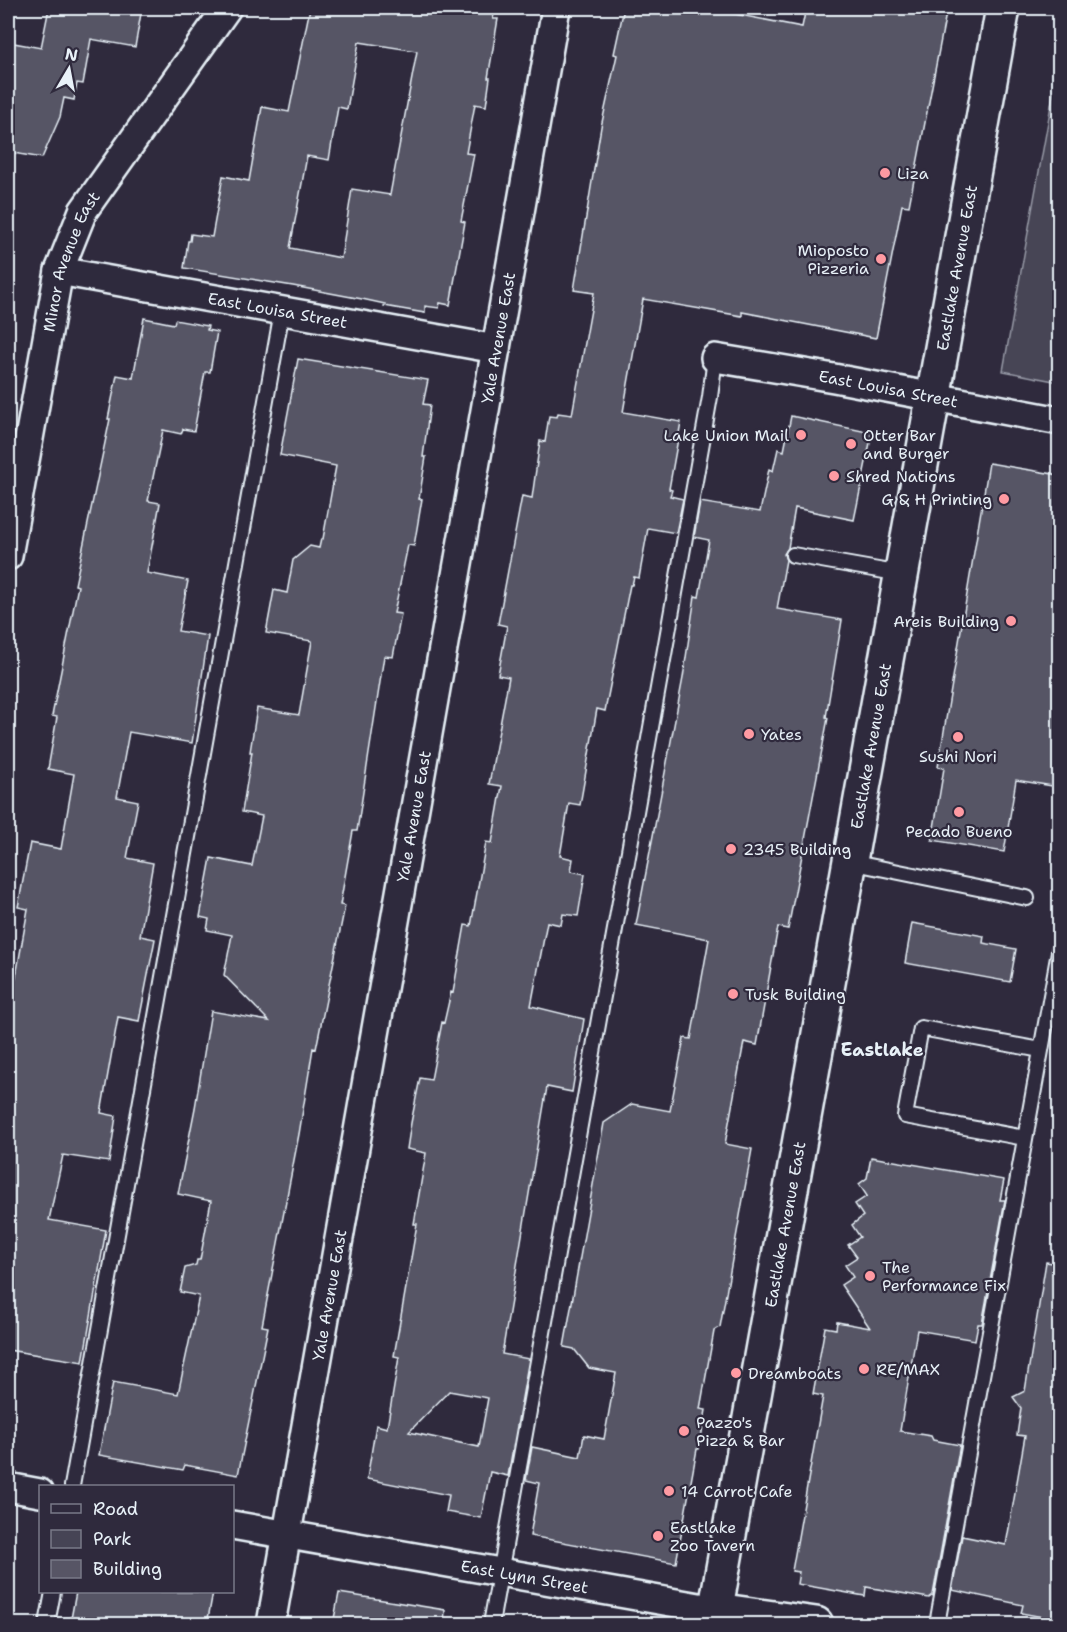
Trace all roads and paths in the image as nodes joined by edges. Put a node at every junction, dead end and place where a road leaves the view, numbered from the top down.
1 (227, 8) edge
2 (556, 8) edge
3 (1003, 8) edge
4 (59, 270) junction
5 (282, 311) junction
6 (496, 349) junction
7 (715, 358) joint
8 (933, 398) junction
9 (1059, 421) edge
10 (793, 555) dead end
11 (8, 556) edge
12 (901, 574) junction
13 (849, 862) junction
14 (1028, 898) dead end
15 (1059, 946) edge
16 (1041, 1050) junction
17 (1025, 1138) junction
18 (72, 1485) edge
19 (8, 1487) edge
20 (39, 1493) edge
21 (234, 1525) edge
22 (286, 1534) junction
23 (501, 1573) junction
24 (53, 1593) edge
25 (715, 1617) edge
26 (47, 1624) edge
27 (271, 1624) edge
28 (492, 1624) edge
29 (804, 1624) edge
30 (937, 1624) edge

1 - 4 street, Minor Avenue East
2 - 6 street, Yale Avenue East
3 - 8 main road, Eastlake Avenue East
4 - 5 street, East Louisa Street
4 - 11 street, Minor Avenue East
5 - 6 street, East Louisa Street
5 - 18 lane
6 - 22 street, Yale Avenue East
7 - 8 street, East Louisa Street
7 - 23 lane
8 - 9 street, East Louisa Street
8 - 12 main road, Eastlake Avenue East
10 - 12 lane
12 - 13 main road, Eastlake Avenue East
13 - 14 lane
13 - 25 main road, Eastlake Avenue East
15 - 16 lane
16 - 17 lane
16 - 17 lane
17 - 30 lane
19 - 20 street
21 - 22 street, East Lynn Street
22 - 23 street, East Lynn Street
22 - 27 street, Yale Avenue East
23 - 25 street, East Lynn Street
23 - 28 lane
24 - 26 lane
25 - 29 main road, East Lynn Street

